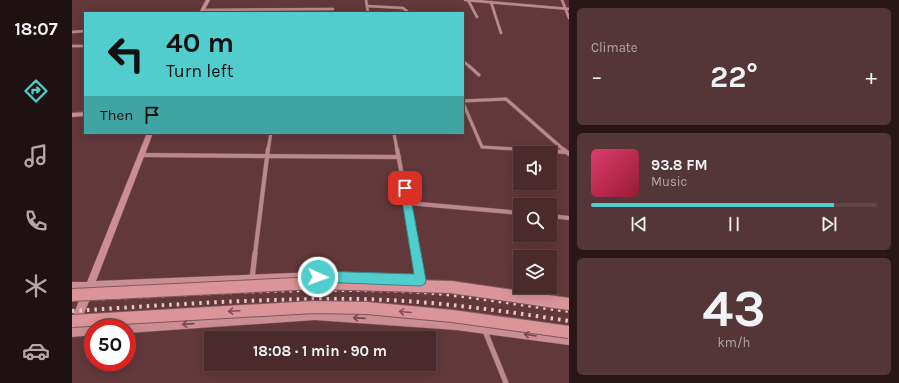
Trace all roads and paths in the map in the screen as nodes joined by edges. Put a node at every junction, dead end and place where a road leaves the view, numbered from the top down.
1 (208, 0) edge
2 (366, 0) edge
3 (465, 0) edge
4 (468, 0) edge
5 (562, 0) edge
6 (491, 2) junction
7 (515, 2) edge
8 (367, 6) junction
9 (334, 9) dead end
10 (565, 9) junction
11 (569, 9) edge
12 (202, 11) edge
13 (368, 12) edge
14 (408, 12) edge
15 (477, 17) dead end
16 (569, 18) edge
17 (72, 32) edge
18 (84, 32) edge
19 (501, 33) dead end
20 (72, 46) edge
21 (84, 46) edge
22 (464, 62) edge
23 (479, 75) dead end
24 (464, 102) edge
25 (464, 104) edge
26 (84, 114) edge
27 (72, 115) edge
28 (150, 134) edge
29 (271, 134) edge
30 (394, 134) edge
31 (568, 153) edge
32 (141, 155) junction
33 (267, 155) junction
34 (399, 157) junction
35 (408, 203) junction
36 (513, 213) edge
37 (557, 217) edge
38 (569, 218) edge
39 (252, 280) junction
40 (421, 280) junction
41 (72, 287) edge
42 (88, 287) junction
43 (72, 295) edge
44 (569, 298) edge
45 (569, 304) edge
46 (72, 321) edge
47 (136, 327) edge
48 (484, 328) junction
49 (84, 330) edge
50 (72, 331) edge
51 (569, 332) edge
52 (569, 340) edge
53 (506, 383) edge

1 - 12 main road
2 - 8 street
3 - 4 street
4 - 6 street
4 - 15 street
5 - 10 street
6 - 7 street
6 - 19 street
7 - 10 street
8 - 13 street
8 - 14 street
9 - 12 street
10 - 11 street
10 - 16 street
17 - 18 street
20 - 21 street
22 - 23 street
24 - 31 street
25 - 31 street
26 - 27 main road
28 - 32 main road
29 - 33 street
30 - 34 street
32 - 33 street
32 - 42 main road
33 - 34 street
33 - 39 street
34 - 35 street
35 - 36 street
35 - 40 street
37 - 38 street
39 - 40 main road
39 - 42 main road
40 - 44 main road
41 - 42 main road
42 - 50 main road
43 - 45 main road, bridge
51 -> 46 main road, bridge
48 -> 47 main road
52 -> 48 main road
48 - 53 street
49 - 50 main road

